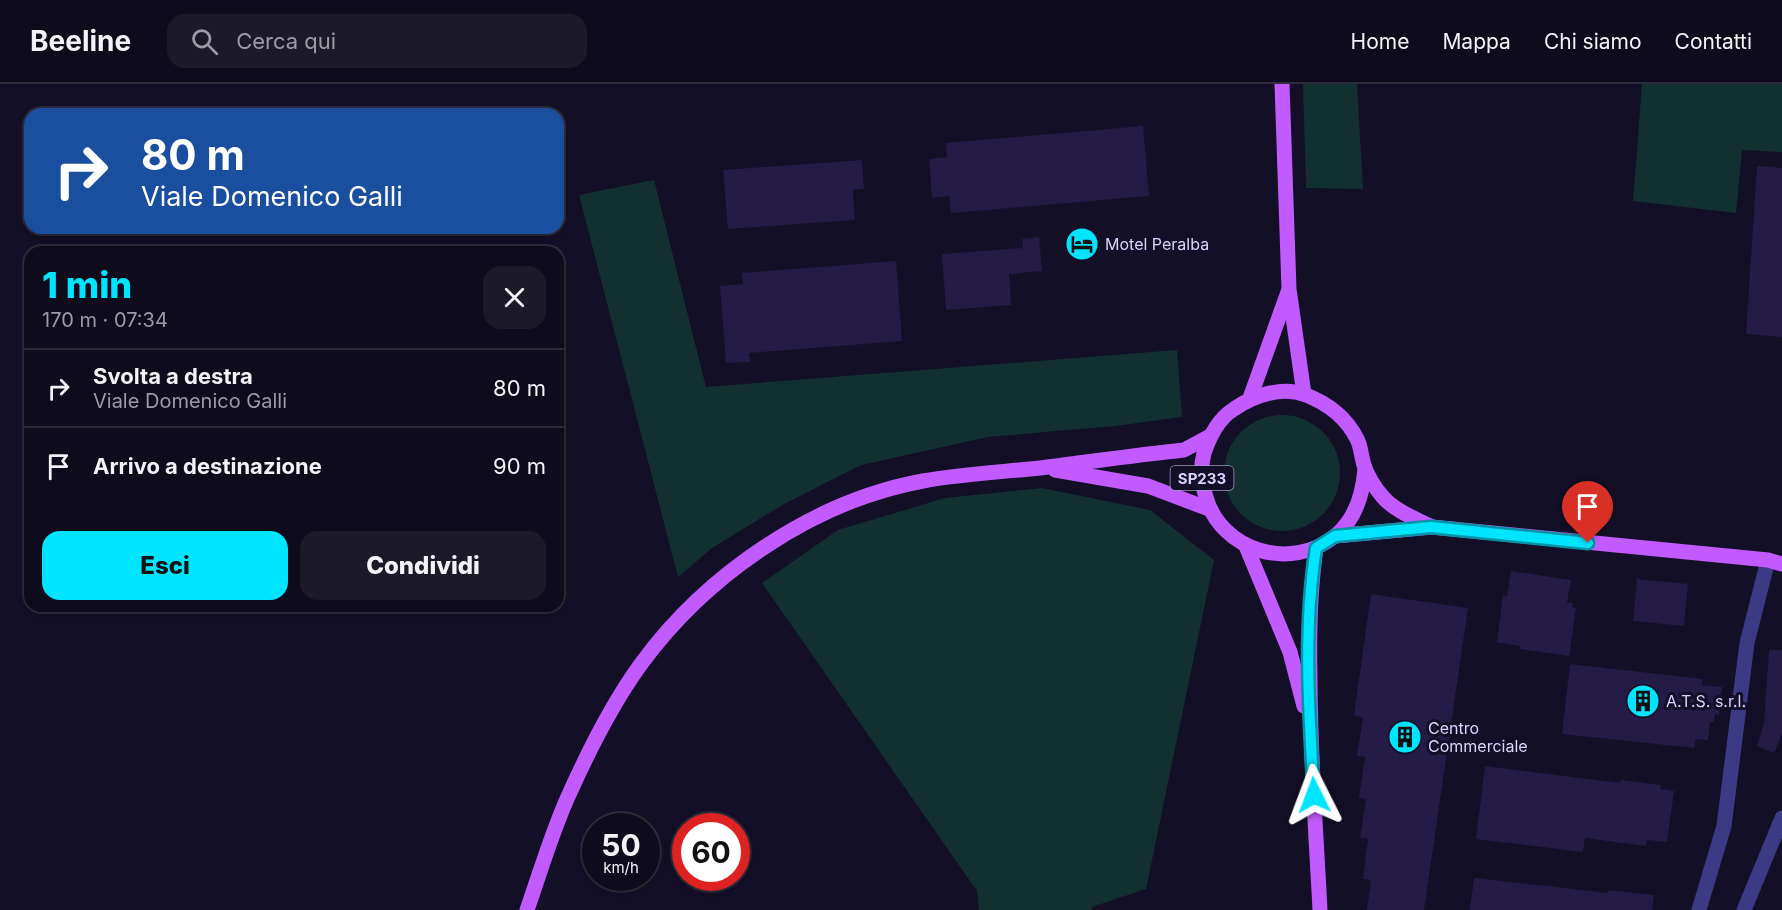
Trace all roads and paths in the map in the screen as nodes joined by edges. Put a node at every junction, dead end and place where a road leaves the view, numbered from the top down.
1 (1282, 84) edge
2 (1289, 289) junction
3 (1304, 394) junction
4 (1250, 398) junction
5 (1210, 436) junction
6 (1040, 468) junction
7 (1365, 468) junction
8 (1209, 509) junction
9 (1431, 527) junction
10 (1335, 536) junction
11 (1246, 546) junction
12 (1316, 548) junction
13 (1777, 561) edge
14 (1310, 730) junction
15 (1782, 818) edge
16 (527, 910) edge
17 (1320, 910) edge
18 (1699, 910) edge
19 (1744, 910) edge

1 - 2 main road
2 - 3 main road
2 - 4 main road
3 - 4 main road, SP233
3 - 7 main road, SP233
4 - 5 main road, SP233
5 - 6 main road
5 - 8 main road, SP233
6 - 8 main road
6 - 16 main road
7 - 9 main road
7 - 10 main road, SP233
8 - 11 main road, SP233
9 - 10 main road
9 - 13 main road
10 - 12 main road, SP233
11 - 12 main road, SP233
11 - 14 main road, SP233
12 - 14 main road, SP233
13 - 18 street
14 - 17 main road, SP233
15 - 19 street

